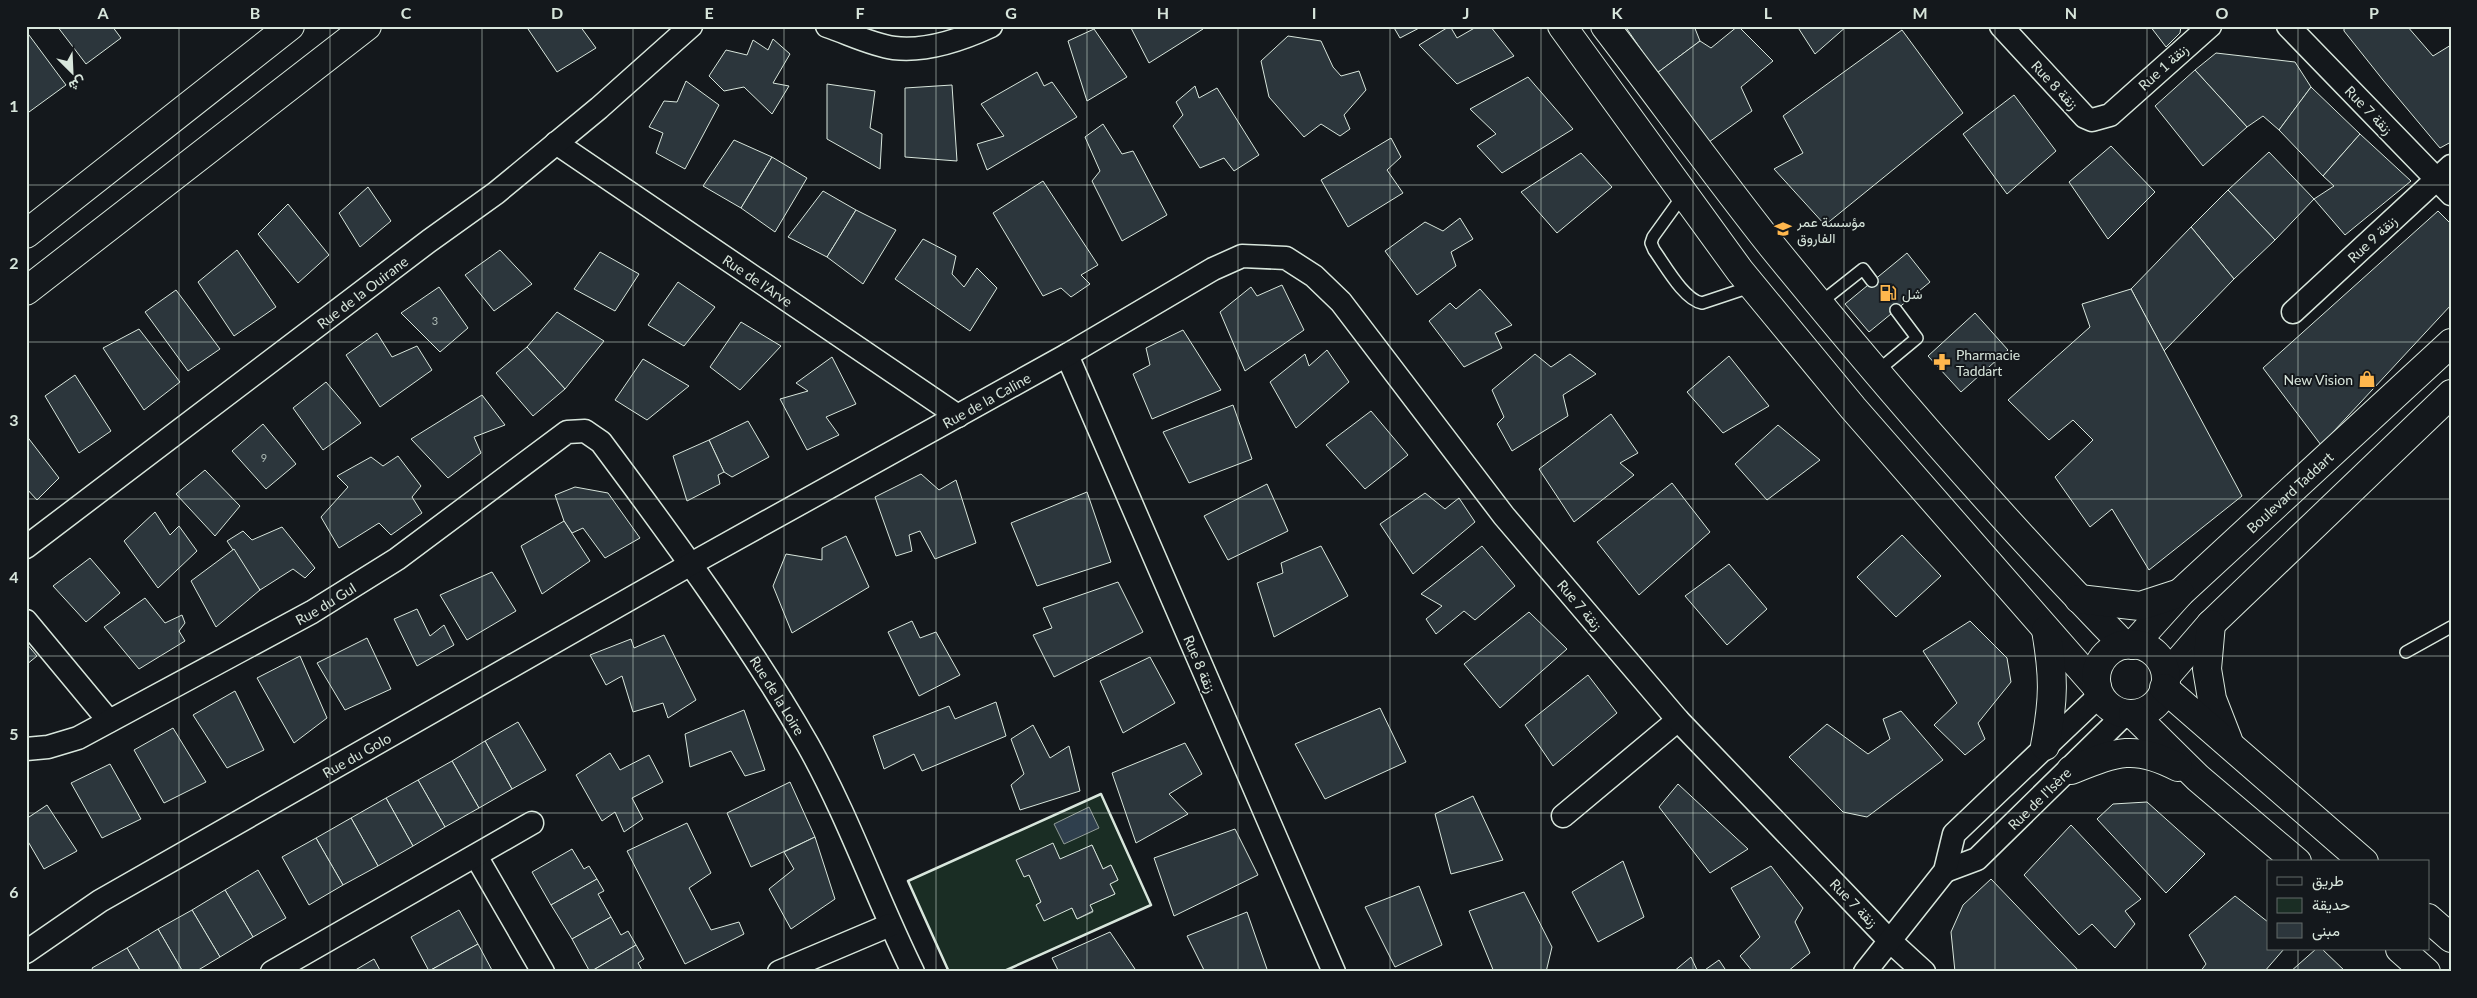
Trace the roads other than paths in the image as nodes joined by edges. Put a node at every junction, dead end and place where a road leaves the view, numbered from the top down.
1 (290, 26) edge
2 (367, 26) edge
3 (691, 26) edge
4 (827, 26) edge
5 (991, 26) edge
6 (1562, 26) edge
7 (1605, 26) edge
8 (2001, 26) edge
9 (2210, 26) edge
10 (2288, 26) edge
11 (2117, 109) joint
12 (556, 143) junction
13 (2446, 180) edge
14 (1684, 194) junction
15 (26, 234) edge
16 (1286, 258) joint
17 (1872, 282) dead end
18 (1752, 286) junction
19 (26, 291) edge
20 (1820, 303) junction
21 (1896, 310) dead end
22 (2293, 312) dead end
23 (2451, 343) edge
24 (1067, 355) junction
25 (1876, 372) junction
26 (2451, 394) edge
27 (958, 416) junction
28 (601, 442) joint
29 (26, 547) edge
30 (691, 564) junction
31 (2180, 593) junction
32 (2079, 599) junction
33 (26, 621) edge
34 (2211, 624) junction
35 (2451, 627) edge
36 (2046, 630) junction
37 (2128, 645) junction
38 (2406, 652) dead end
39 (2165, 682) junction
40 (2098, 691) junction
41 (2129, 714) junction
42 (1678, 720) junction
43 (109, 721) junction
44 (2230, 744) junction
45 (2045, 746) junction
46 (26, 748) edge
47 (2071, 770) junction
48 (2198, 778) junction
49 (1563, 816) dead end
50 (532, 823) dead end
51 (476, 856) junction
52 (2295, 860) edge
53 (2362, 860) edge
54 (1944, 871) junction
55 (2430, 920) edge
56 (890, 924) junction
57 (2451, 938) edge
58 (1890, 941) junction
59 (2401, 950) edge
60 (26, 952) edge
61 (272, 972) edge
62 (543, 972) edge
63 (779, 972) edge
64 (913, 972) edge
65 (1334, 972) edge
66 (1865, 972) edge
67 (1924, 972) edge
68 (2426, 972) edge

1 - 15 main road
2 - 19 main road
3 - 12 street, Rue de la Ouirane
4 - 5 street
6 - 14 main road
7 - 20 main road
8 - 11 street, Rue 8 زنقة
9 - 11 street, Rue 1 زنقة
10 - 13 street, Rue 7 زنقة
12 - 27 street, Rue de l'Arve
12 - 29 street, Rue de la Ouirane
13 - 22 street, Rue 9 زنقة
14 - 18 main road
14 - 18 lane
16 - 24 street, Rue de la Caline
16 - 42 street, Rue 7 زنقة
17 - 20 lane
18 - 36 main road
20 - 25 main road
21 - 25 lane
23 - 31 main road, Boulevard Taddart
24 - 27 street, Rue de la Caline
24 - 65 street, Rue 8 زنقة
25 - 32 main road
26 - 34 main road
27 - 30 street, Rue de la Caline
28 - 30 street, Rue de la Loire
28 - 43 street, Rue du Gul
30 - 56 street, Rue de la Loire
30 - 60 street, Rue du Golo
31 - 32 main road
31 - 37 main road, Boulevard Taddart
32 - 37 main road
33 - 43 street
34 - 39 main road
34 - 44 main road
35 - 38 lane
36 - 40 main road
36 - 45 main road
37 - 39 main road
37 - 40 main road
39 - 41 main road
39 - 44 main road
40 - 41 main road
40 - 45 street
41 - 47 street, Rue de l'Isère
41 - 48 main road
42 - 49 street
42 - 58 street, Rue 7 زنقة
43 - 46 street, Rue du Gul
44 - 53 main road
45 - 54 street
47 - 48 main road
47 - 54 street, Rue de l'Isère
48 - 52 main road
50 - 51 street
51 - 61 street
51 - 62 street
54 - 58 street
55 - 57 main road
56 - 63 street
56 - 64 street, Rue de la Loire
58 - 66 street
58 - 67 street, Rue 7 زنقة
59 - 68 main road

